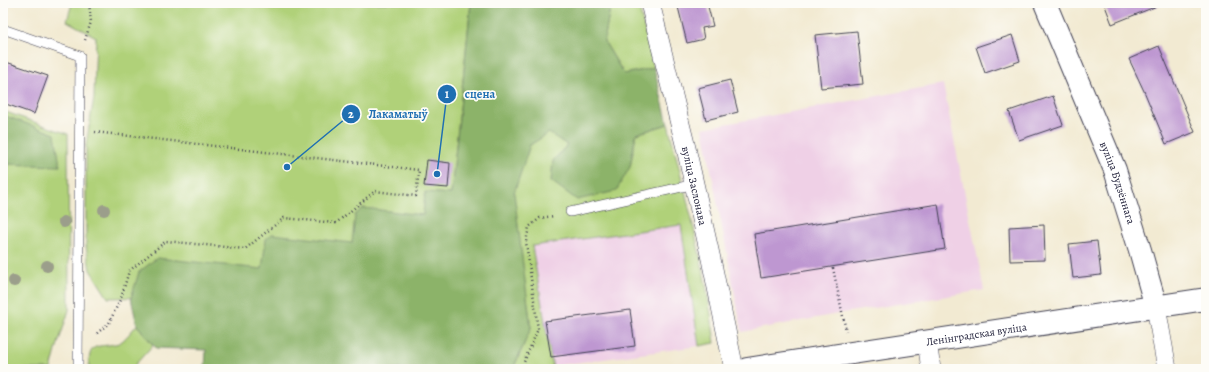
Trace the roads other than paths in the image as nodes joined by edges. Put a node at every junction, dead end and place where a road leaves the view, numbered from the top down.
1 (650, 3) edge
2 (1045, 3) edge
3 (3, 29) edge
4 (695, 184) junction
5 (570, 212) road end
6 (1206, 299) edge
7 (1156, 307) junction
8 (927, 342) junction
9 (78, 369) edge
10 (734, 369) edge
11 (747, 369) edge
12 (931, 369) edge
13 (1167, 369) edge

1 - 4 street, вуліца Заслонава
2 - 7 street, вуліца Будзённага
3 - 9 lane
4 - 5 lane
4 - 10 street, вуліца Заслонава
6 - 7 street, Ленінградская вуліца
7 - 8 street, Ленінградская вуліца
7 - 13 street, вуліца Будзённага
8 - 11 street, Ленінградская вуліца
8 - 12 street

